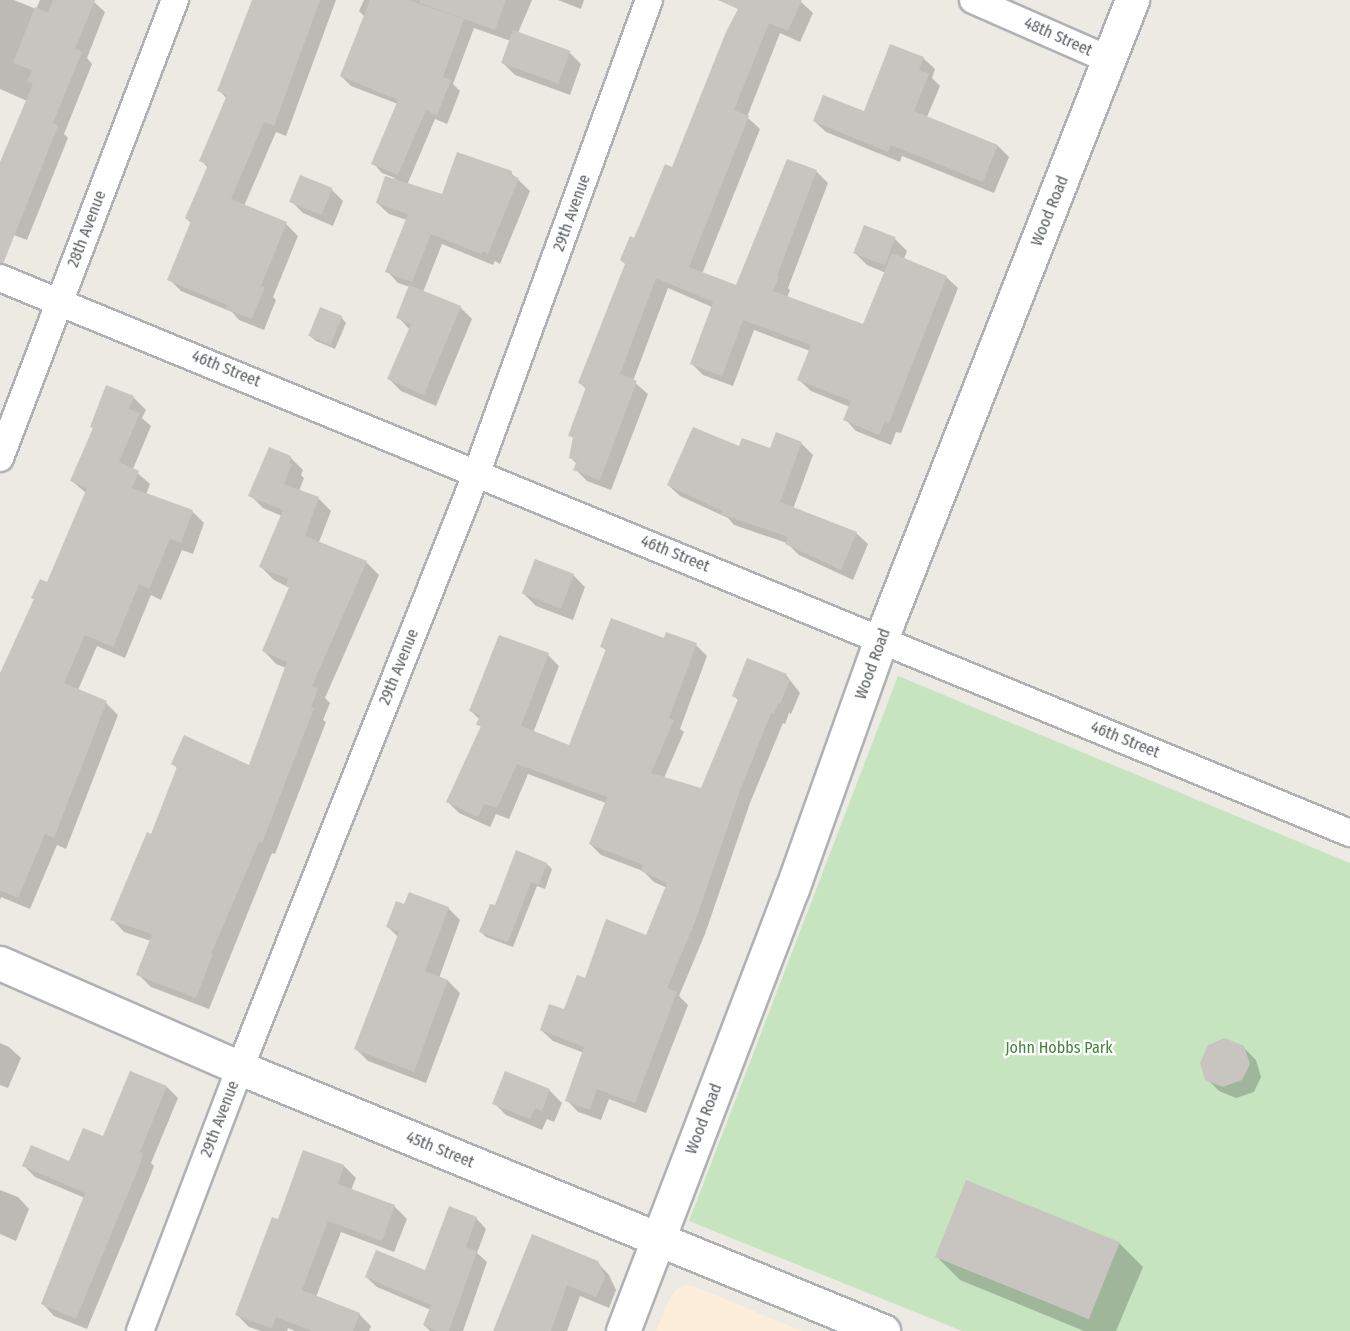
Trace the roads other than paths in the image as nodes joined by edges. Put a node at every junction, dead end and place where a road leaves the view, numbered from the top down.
1 (175, 0) edge
2 (649, 0) edge
3 (973, 0) edge
4 (1132, 0) edge
5 (1110, 60) junction
6 (0, 278) edge
7 (59, 301) junction
8 (0, 459) edge
9 (477, 472) junction
10 (881, 639) junction
11 (1350, 832) edge
12 (0, 963) edge
13 (240, 1068) junction
14 (657, 1240) junction
15 (140, 1331) edge
16 (623, 1331) edge
17 (883, 1331) edge

1 - 7 street, 28th Avenue
2 - 9 street, 29th Avenue
3 - 5 street, 48th Street
4 - 5 street, Wood Road
5 - 10 street, Wood Road
6 - 7 street, 46th Street
7 - 8 street, 28th Avenue
7 - 9 street, 46th Street
9 - 10 street, 46th Street
9 - 13 street, 29th Avenue
10 - 11 street, 46th Street
10 - 14 street, Wood Road
12 - 13 street, 45th Street
13 - 14 street, 45th Street
13 - 15 street, 29th Avenue
14 - 16 street, Wood Road
14 - 17 street, 45th Street

